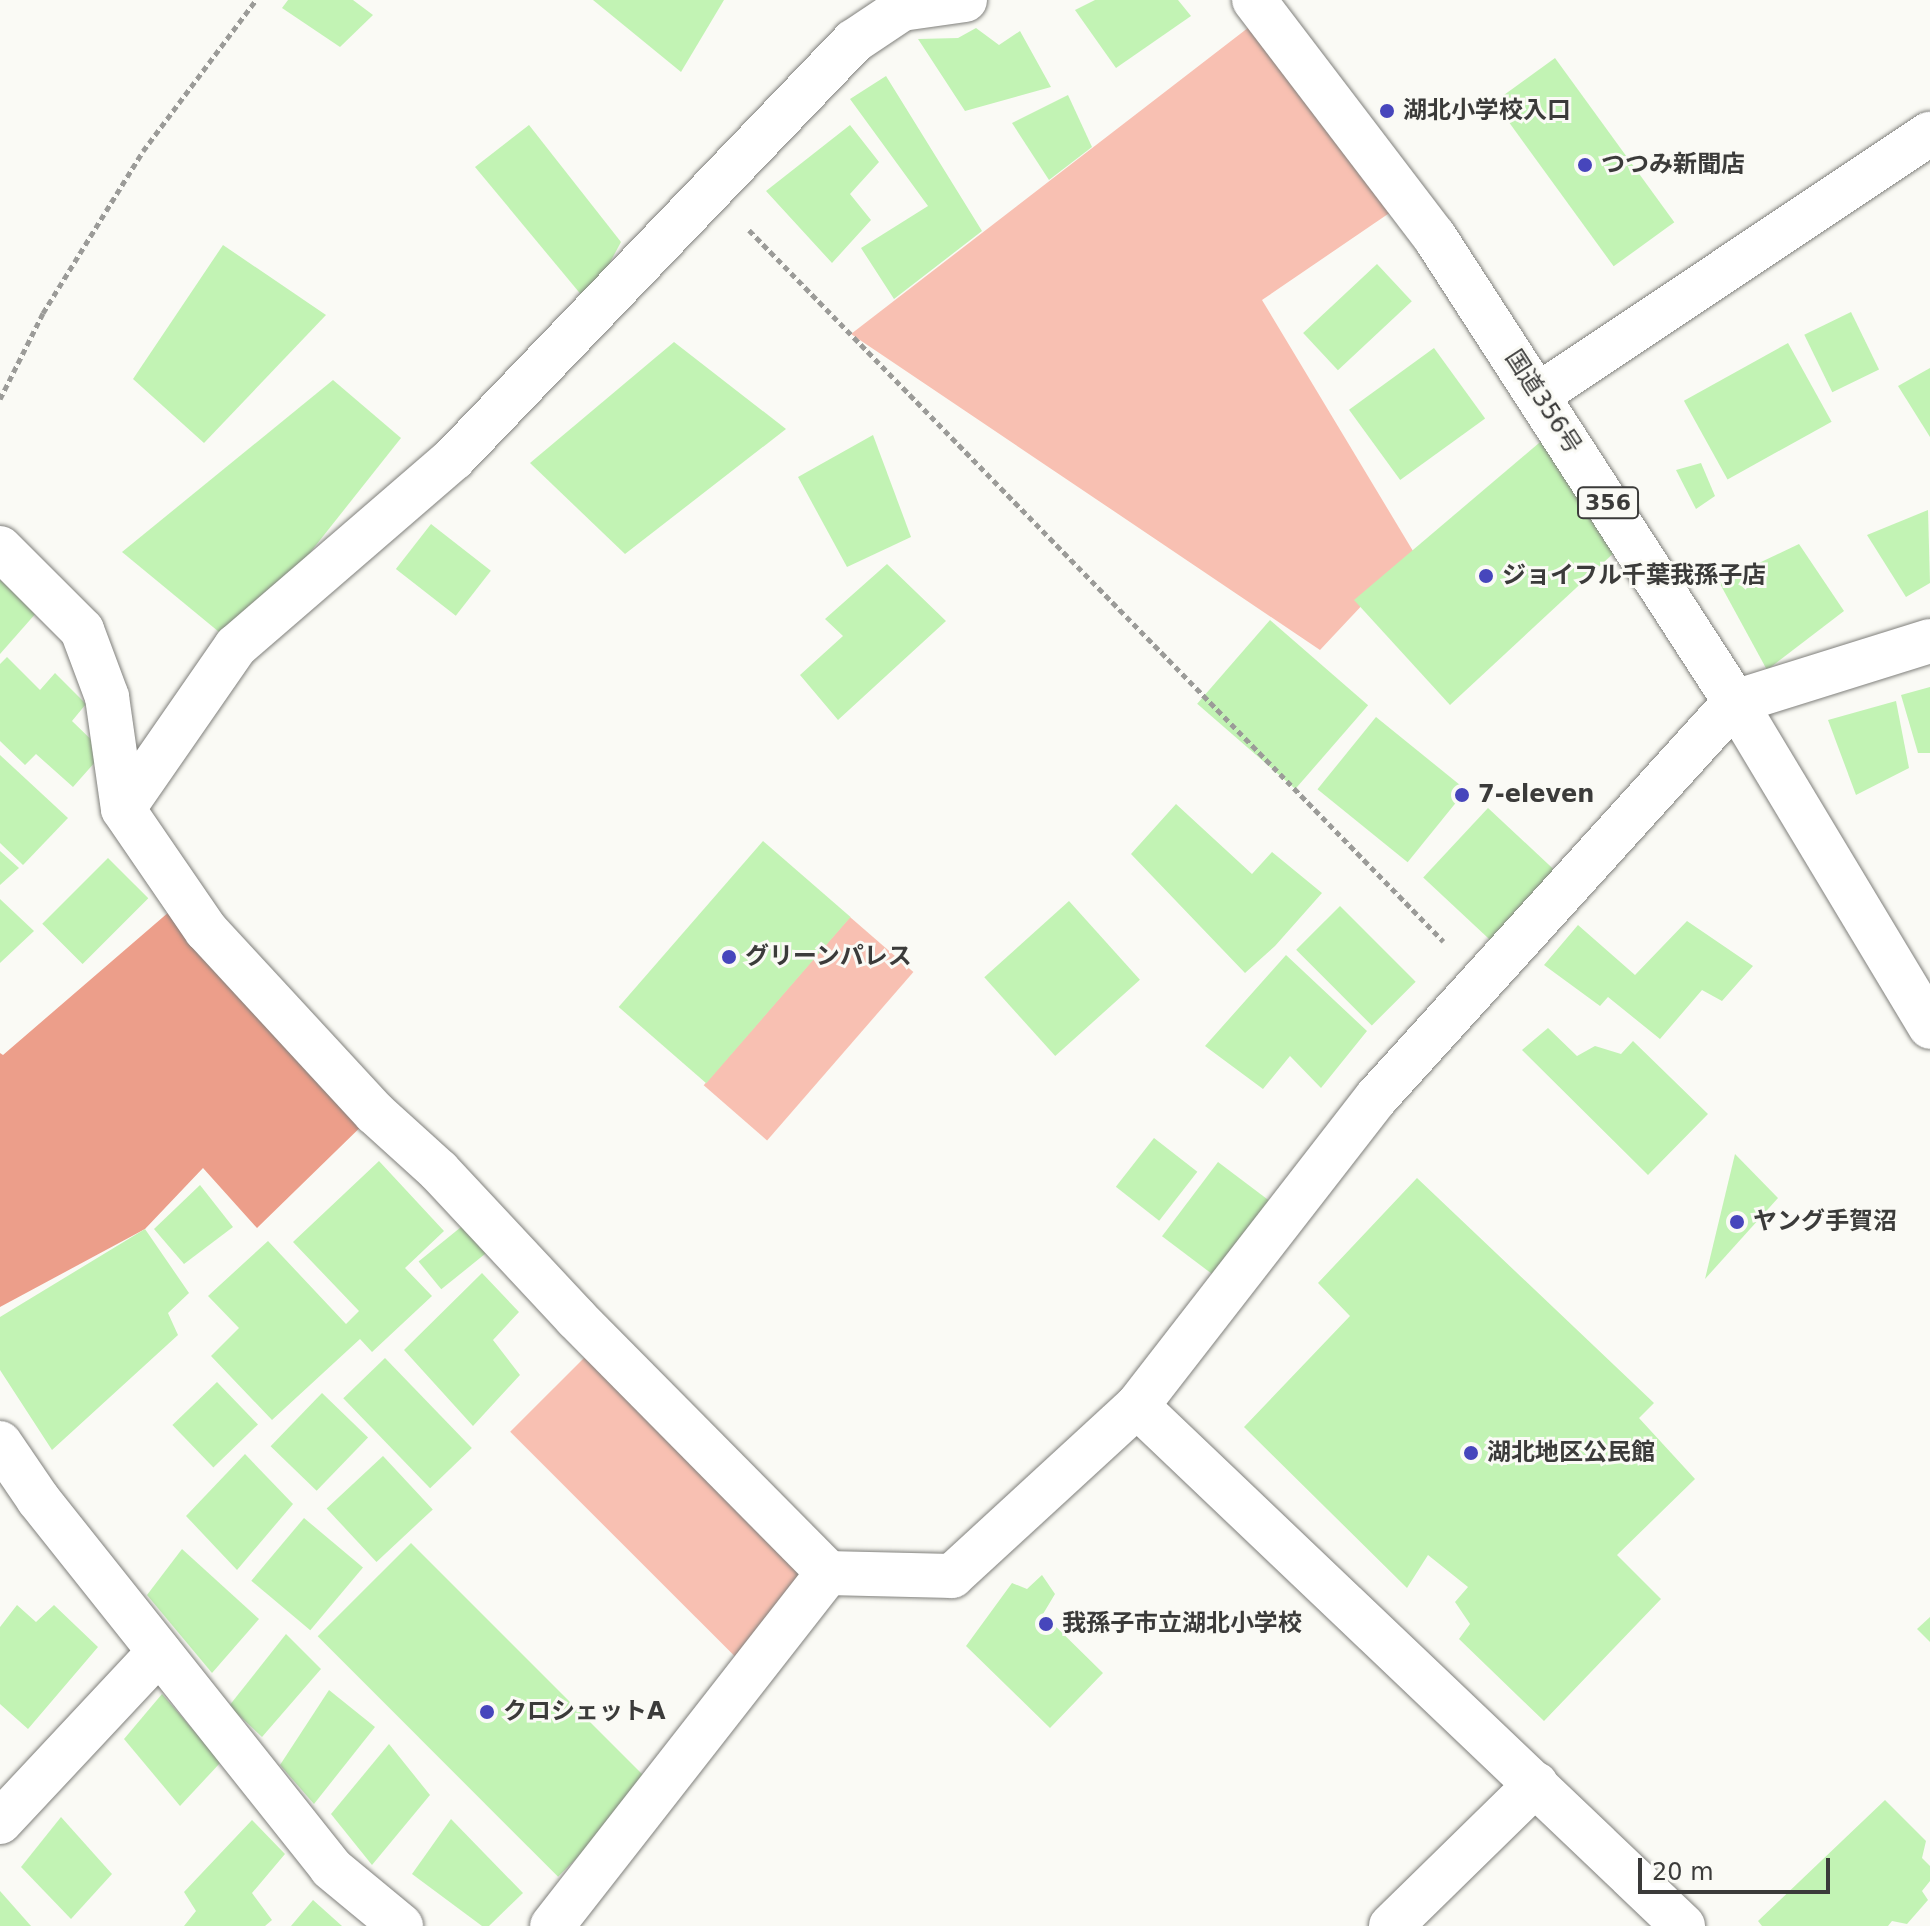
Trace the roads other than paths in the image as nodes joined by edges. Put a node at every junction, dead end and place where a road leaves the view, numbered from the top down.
1 (965, 0) edge
2 (1254, 0) edge
3 (1930, 134) edge
4 (1538, 395) junction
5 (0, 548) edge
6 (1930, 641) edge
7 (1735, 702) junction
8 (123, 809) junction
9 (1930, 1027) edge
10 (1137, 1406) junction
11 (0, 1443) edge
12 (828, 1573) junction
13 (159, 1652) junction
14 (1536, 1784) junction
15 (0, 1822) edge
16 (401, 1926) edge
17 (552, 1926) edge
18 (1391, 1926) edge
19 (1683, 1926) edge

1 - 8 main road
2 - 4 main road, 国道356号 / 356
3 - 4 main road
4 - 7 main road, 国道356号 / 356
5 - 8 main road
6 - 7 main road
7 - 9 main road, 国道356号 / 356
7 - 10 main road
8 - 12 main road
10 - 12 main road
10 - 14 main road
11 - 13 main road
12 - 17 main road
13 - 15 main road
13 - 16 main road
14 - 18 main road
14 - 19 main road

